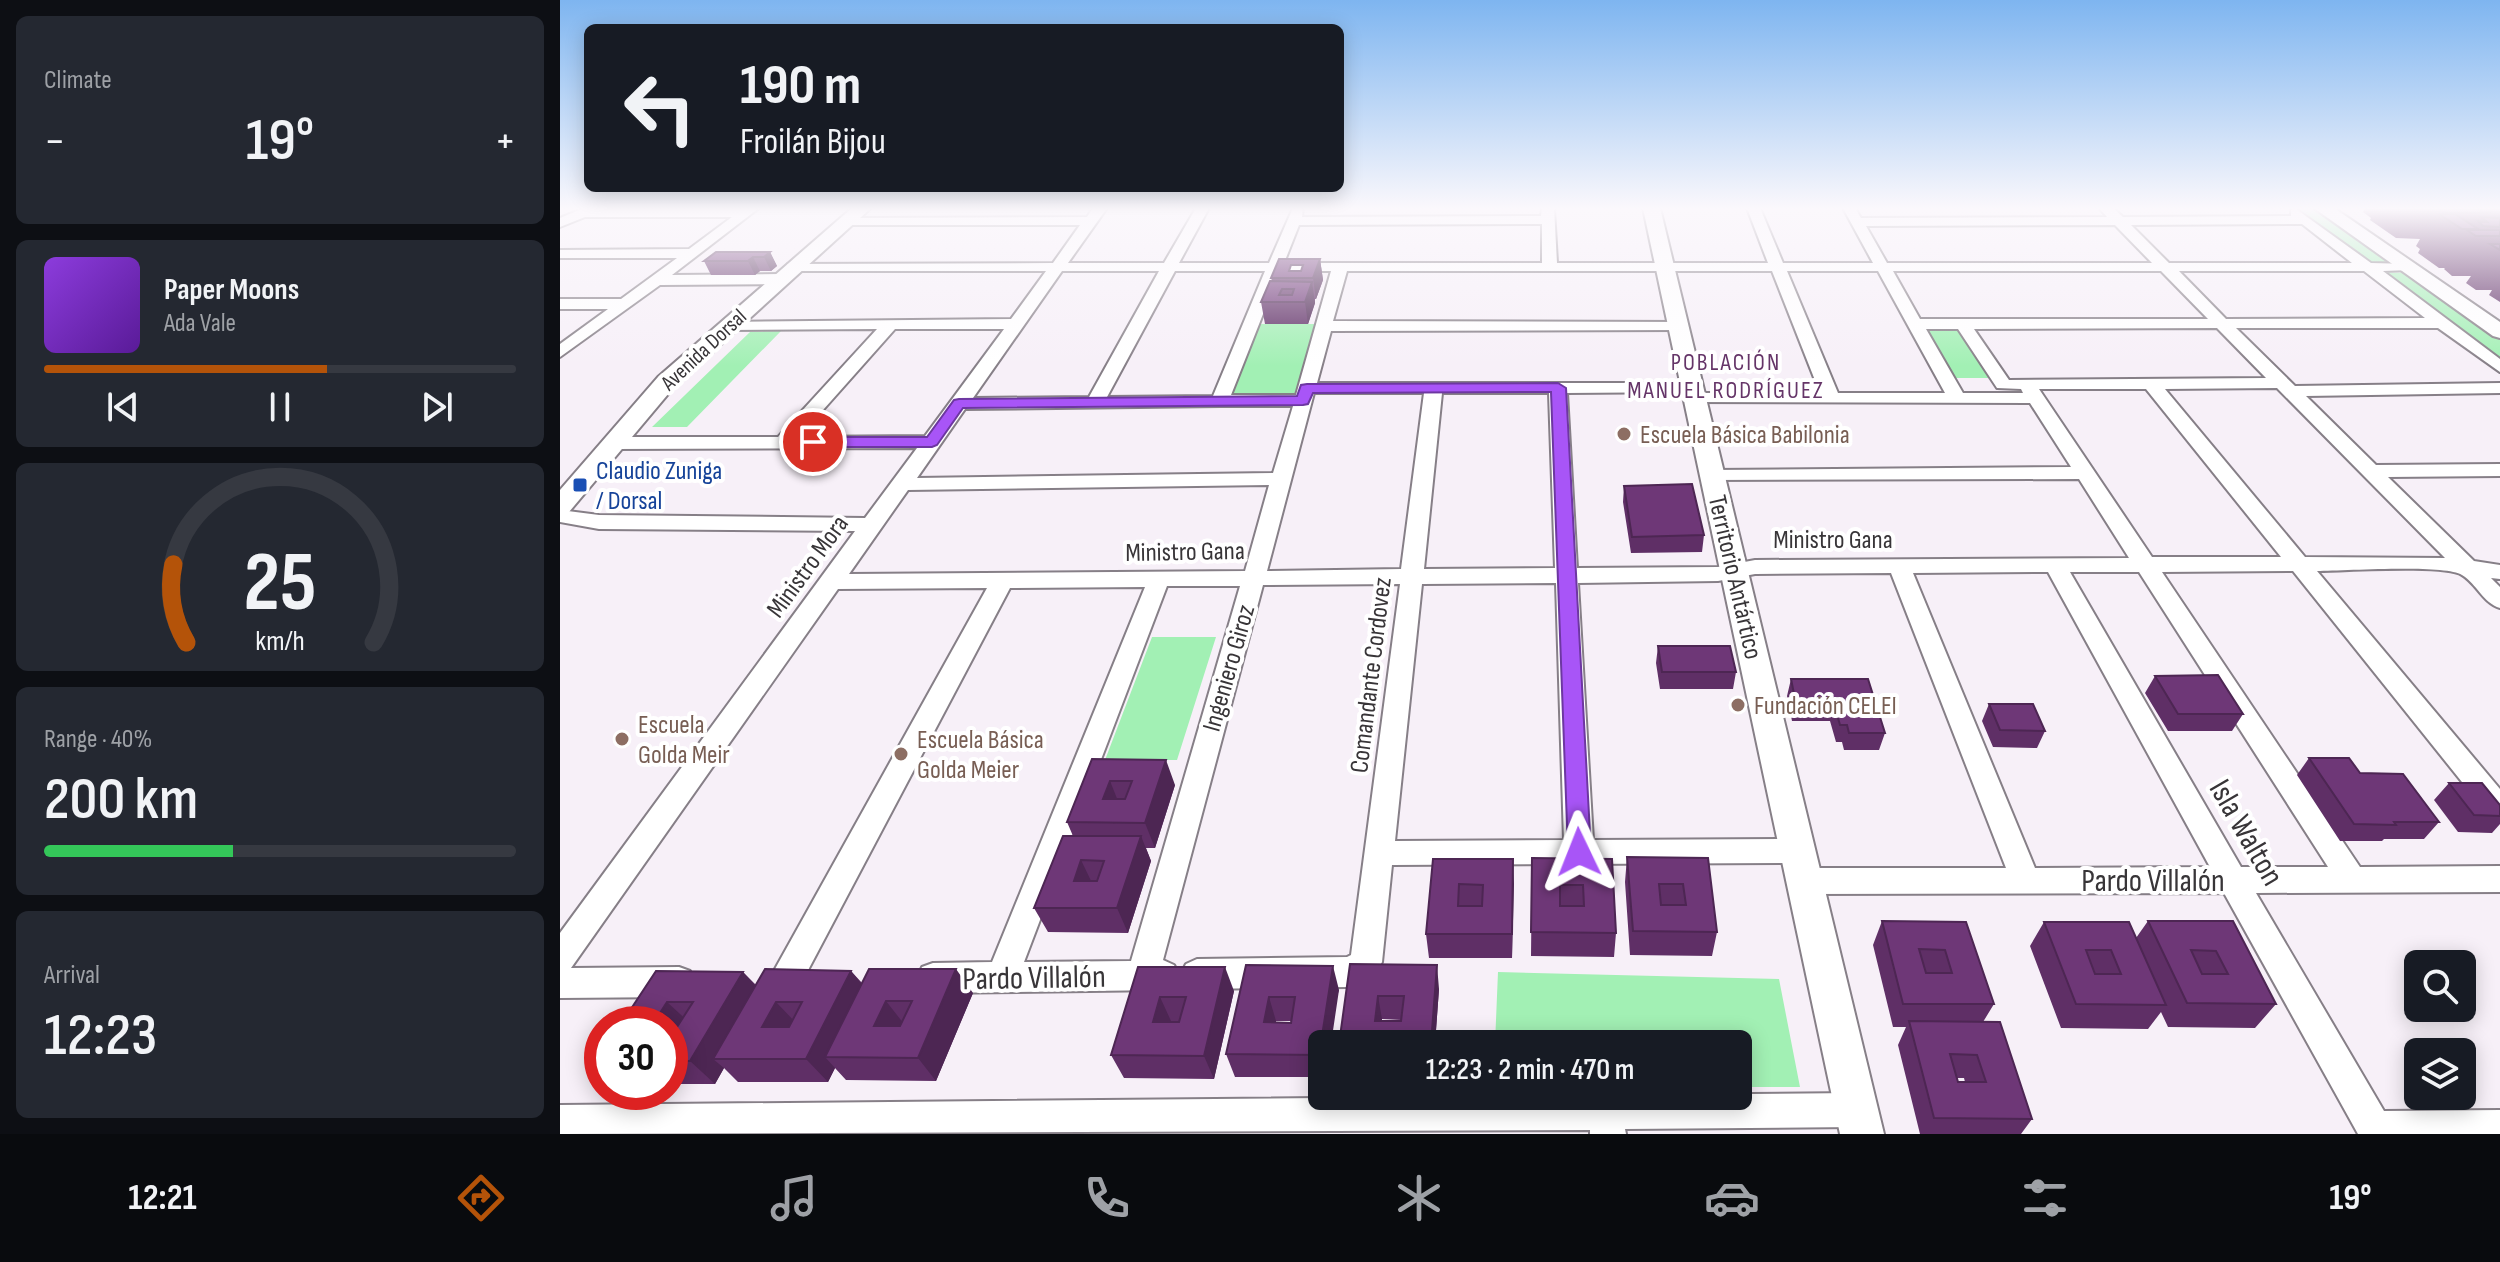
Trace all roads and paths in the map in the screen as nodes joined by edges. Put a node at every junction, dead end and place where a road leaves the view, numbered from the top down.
1 (681, 261) edge
2 (800, 261) edge
3 (1062, 261) edge
4 (1173, 261) edge
5 (1278, 261) edge
6 (1550, 261) edge
7 (1663, 261) edge
8 (1775, 261) edge
9 (1879, 261) edge
10 (2159, 261) edge
11 (2359, 261) edge
12 (2397, 261) edge
13 (2367, 267) junction
14 (2406, 267) junction
15 (1057, 268) junction
16 (1169, 268) junction
17 (1275, 268) junction
18 (1340, 268) junction
19 (1550, 268) junction
20 (1665, 268) junction
21 (1778, 268) junction
22 (1883, 268) junction
23 (2166, 268) junction
24 (786, 273) junction
25 (656, 280) junction
26 (560, 304) edge
27 (624, 304) junction
28 (2222, 323) junction
29 (2441, 323) junction
30 (891, 324) junction
31 (1016, 324) junction
32 (1915, 324) junction
33 (1963, 324) junction
34 (728, 325) junction
35 (1678, 325) junction
36 (1324, 326) junction
37 (2500, 332) edge
38 (560, 352) edge
39 (2500, 367) edge
40 (2151, 383) junction
41 (2286, 387) junction
42 (1434, 388) junction
43 (1558, 388) junction
44 (2022, 388) junction
45 (2500, 388) edge
46 (1953, 391) junction
47 (1694, 393) junction
48 (1305, 394) junction
49 (1831, 398) junction
50 (1220, 401) junction
51 (1095, 402) junction
52 (959, 404) junction
53 (784, 442) junction
54 (932, 442) junction
55 (613, 443) junction
56 (2500, 470) edge
57 (2371, 471) junction
58 (2086, 473) junction
59 (1713, 476) junction
60 (1281, 479) junction
61 (901, 484) junction
62 (560, 506) edge
63 (560, 516) edge
64 (871, 525) junction
65 (2300, 564) junction
66 (2146, 565) junction
67 (2055, 566) junction
68 (1899, 567) junction
69 (2468, 568) junction
70 (1736, 571) junction
71 (2500, 572) edge
72 (1567, 575) junction
73 (1412, 577) junction
74 (1253, 578) junction
75 (1159, 579) junction
76 (1002, 581) junction
77 (830, 582) junction
78 (2500, 600) edge
79 (2500, 809) edge
80 (1579, 852) junction
81 (1380, 853) junction
82 (1802, 866) junction
83 (2500, 879) edge
84 (2233, 880) junction
85 (2353, 880) junction
86 (2026, 881) junction
87 (560, 958) edge
88 (1362, 967) joint
89 (1143, 975) junction
90 (1002, 977) junction
91 (909, 979) edge
92 (786, 980) edge
93 (710, 981) edge
94 (560, 983) edge
95 (560, 1122) edge
96 (1859, 1122) edge
97 (1608, 1123) edge
98 (947, 1126) edge
99 (1061, 1126) edge
100 (703, 1127) edge
101 (2500, 1128) edge
102 (2376, 1131) edge

1 - 25 street
2 - 24 street, Avenida Dorsal
3 - 15 street, Ministro Mora
4 - 16 street
5 - 17 street
6 - 19 street
7 - 20 street, Territorio Antártico
8 - 21 street
9 - 22 street
10 - 23 street
11 - 13 street
12 - 14 street
13 - 14 street
13 - 23 street
13 - 29 street
14 - 37 street
15 - 16 street
15 - 24 street
15 - 31 street, Ministro Mora
16 - 17 street
16 - 51 street
17 - 18 street
17 - 50 street
18 - 19 street
18 - 36 street, Ingeniero Giroz
19 - 20 street
20 - 21 street
20 - 35 street, Territorio Antártico
21 - 22 street
21 - 49 street
22 - 23 street
22 - 32 street
23 - 28 street
24 - 25 street
24 - 34 street, Avenida Dorsal
25 - 27 street
26 - 27 street
27 - 38 street
28 - 29 street
28 - 33 street
28 - 41 street
29 - 39 street
30 - 31 street
30 - 34 street
30 - 53 street
31 - 52 street, Ministro Mora
32 - 33 street
32 - 46 street
33 - 44 street
34 - 55 street, Avenida Dorsal
35 - 36 street
35 - 47 street, Territorio Antártico
36 - 48 street, Ingeniero Giroz
40 - 41 street
40 - 44 street
40 - 65 street
41 - 45 street
41 - 57 street
42 - 43 street
42 - 48 street
42 - 73 street, Comandante Cordovez
43 - 47 street
43 - 72 street
44 - 46 street
44 - 46 street
44 - 58 street
46 - 49 street
47 - 49 street
47 - 59 street, Territorio Antártico
48 - 50 street
48 - 60 street, Ingeniero Giroz
50 - 51 street
51 - 52 street
52 - 54 street, Ministro Mora
53 - 54 street
53 - 55 street
54 - 61 street, Ministro Mora
55 - 62 street, Avenida Dorsal
56 - 57 street
57 - 69 street
58 - 59 street
58 - 66 street
59 - 70 street, Territorio Antártico
60 - 61 street
60 - 74 street, Ingeniero Giroz
61 - 64 street, Ministro Mora
63 - 64 street
64 - 77 street, Ministro Mora
65 - 66 street, Ministro Gana
65 - 69 street, Ministro Gana
65 - 79 street
66 - 67 street, Ministro Gana
66 - 85 street
67 - 68 street, Ministro Gana
67 - 84 street, Isla Walton
68 - 70 street, Ministro Gana
68 - 86 street
69 - 71 street, Ministro Gana
69 - 78 street
70 - 72 street, Ministro Gana
70 - 82 street, Territorio Antártico
72 - 73 street, Ministro Gana
72 - 80 street
73 - 74 street, Ministro Gana
73 - 81 street, Comandante Cordovez
74 - 75 street, Ministro Gana
74 - 89 street, Ingeniero Giroz
75 - 76 street, Ministro Gana
75 - 90 street
76 - 77 street, Ministro Gana
76 - 92 street
77 - 87 street, Ministro Mora
80 - 81 street, Pardo Villalón
80 - 82 street, Pardo Villalón
81 - 88 street, Comandante Cordovez
82 - 86 street, Pardo Villalón
82 - 96 street, Territorio Antártico
83 - 85 street, Pardo Villalón
84 - 85 street, Pardo Villalón
84 - 86 street, Pardo Villalón
84 - 102 street, Isla Walton
88 - 89 street, Pardo Villalón
89 - 90 street, Pardo Villalón
90 - 91 street, Pardo Villalón
93 - 94 street
95 - 100 street
96 - 97 street
97 - 99 street
98 - 99 street
98 - 100 street
101 - 102 street

